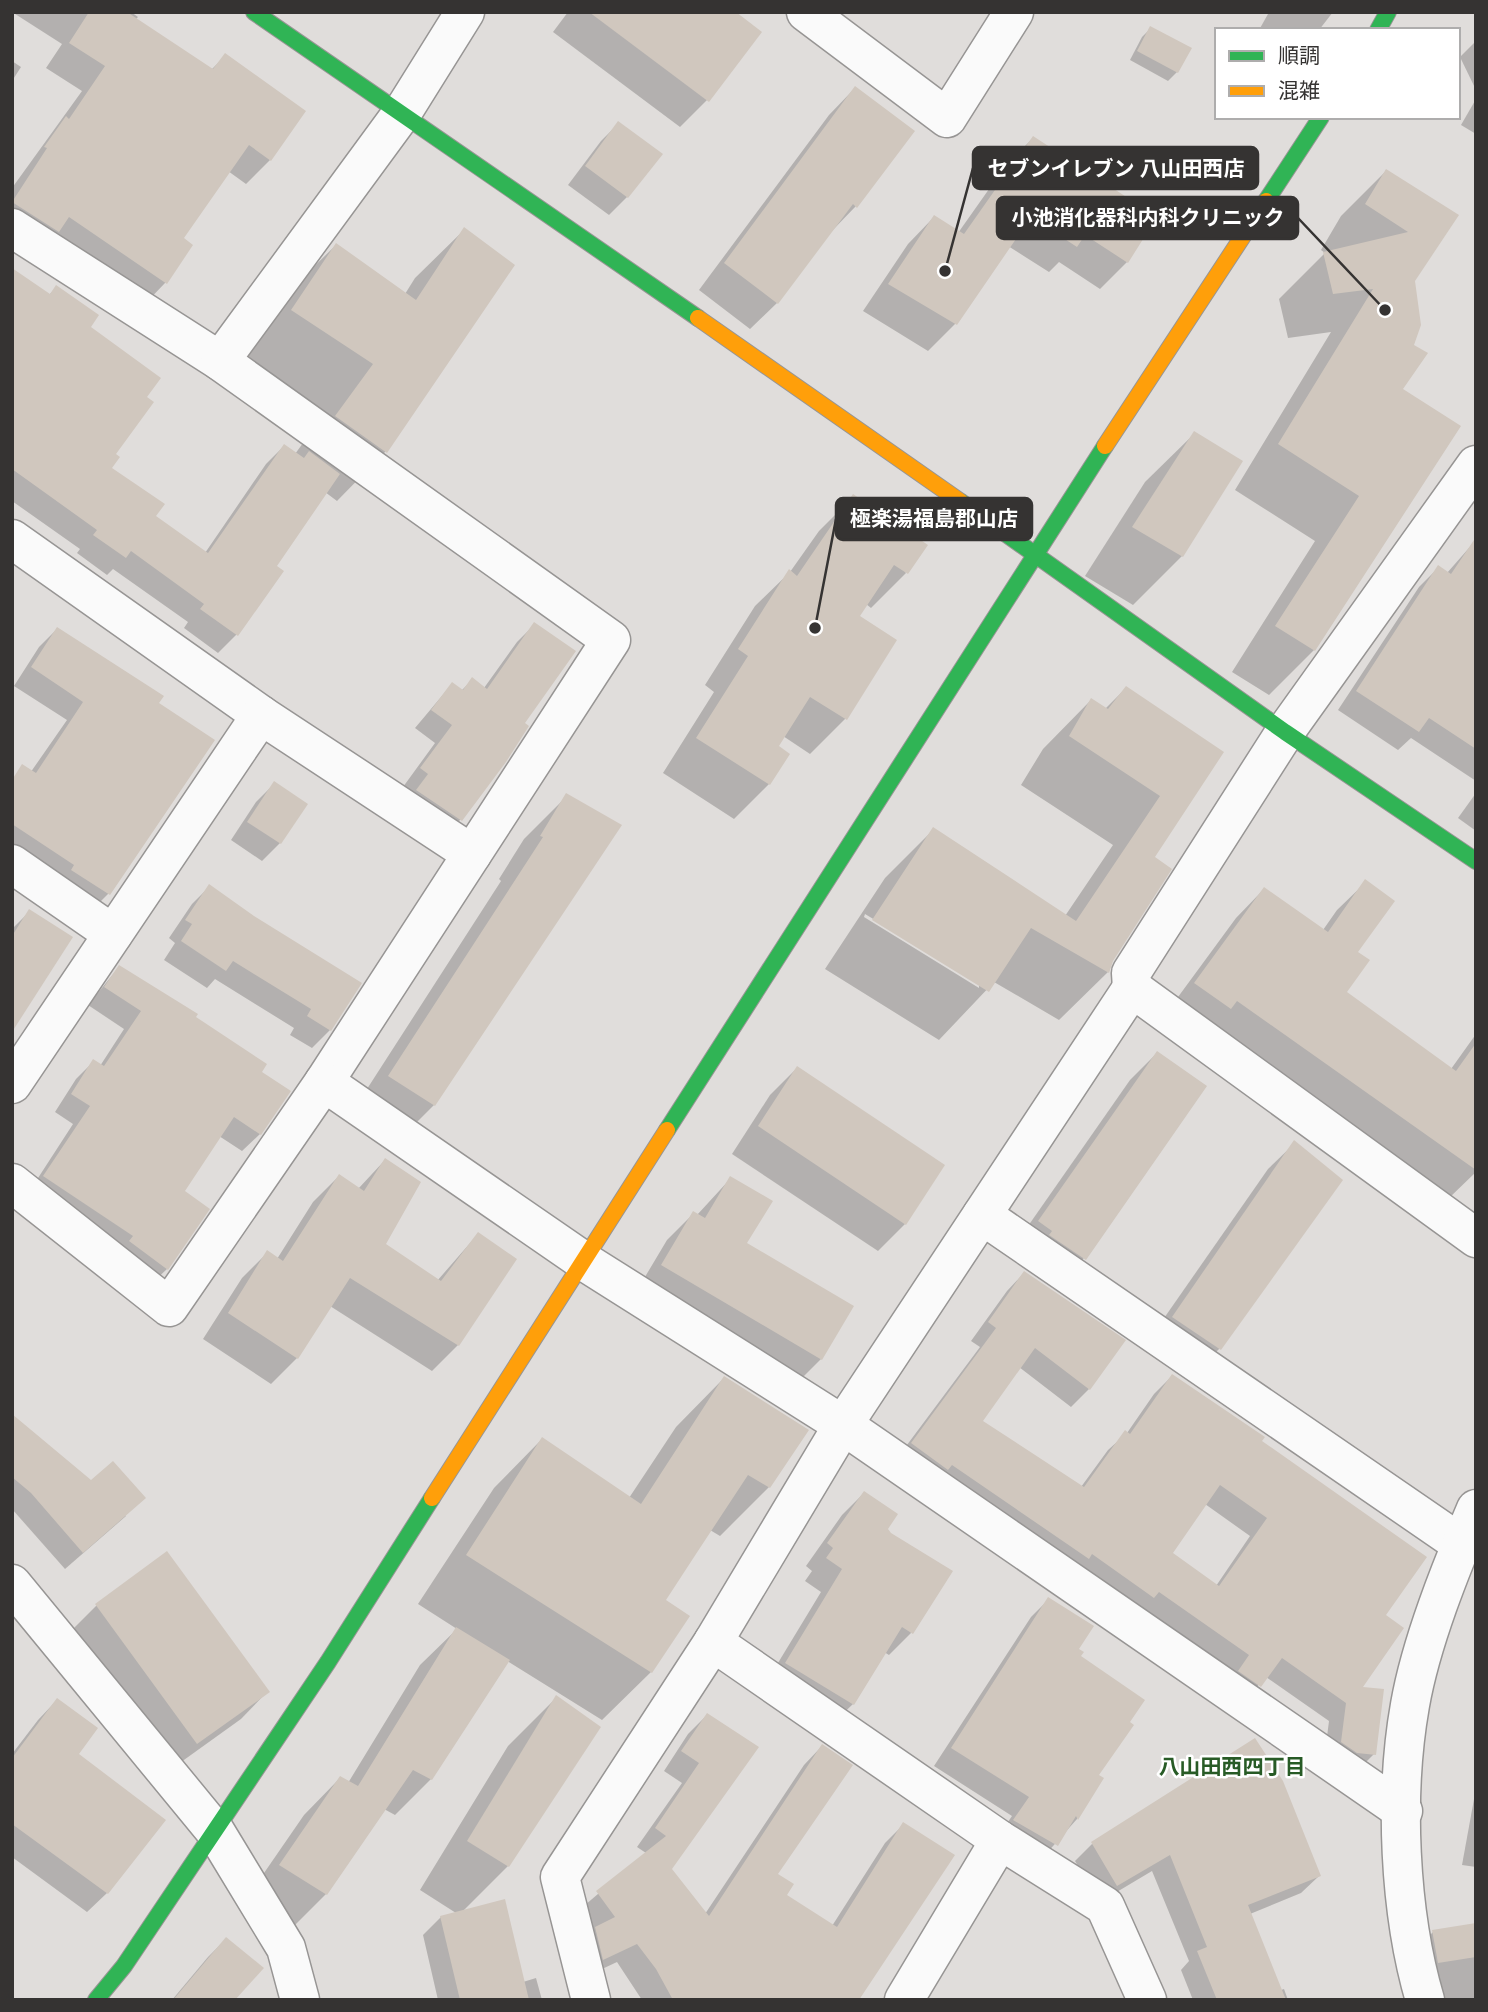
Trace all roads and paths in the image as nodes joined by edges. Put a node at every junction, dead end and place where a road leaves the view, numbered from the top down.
1 (254, 12) edge
2 (465, 12) edge
3 (806, 12) edge
4 (1014, 12) edge
5 (1388, 12) edge
6 (1379, 28) edge
7 (402, 113) junction
8 (1320, 119) edge
9 (12, 228) edge
10 (220, 361) junction
11 (1473, 474) edge
12 (12, 538) edge
13 (1035, 552) junction
14 (261, 715) junction
15 (1285, 732) junction
16 (472, 854) junction
17 (1476, 861) edge
18 (12, 864) edge
19 (113, 934) junction
20 (1132, 988) junction
21 (324, 1082) junction
22 (12, 1084) edge
23 (12, 1183) edge
24 (982, 1215) junction
25 (1476, 1238) edge
26 (585, 1262) junction
27 (843, 1425) junction
28 (1476, 1508) edge
29 (1461, 1544) junction
30 (12, 1584) edge
31 (713, 1642) junction
32 (1403, 1811) junction
33 (215, 1831) junction
34 (1000, 1840) junction
35 (96, 2000) edge
36 (300, 2000) edge
37 (591, 2000) edge
38 (904, 2000) edge
39 (1147, 2000) edge
40 (1425, 2000) edge

1 - 7 street
2 - 7 street
3 - 4 street
5 - 6 street
7 - 10 street
7 - 13 street
8 - 13 street
9 - 10 street
10 - 16 street
11 - 15 street
12 - 14 street
13 - 15 street
13 - 26 street
14 - 16 street
14 - 19 street
15 - 17 street
15 - 20 street
16 - 21 street
18 - 19 street
19 - 22 street
20 - 24 street
20 - 25 street
21 - 23 street
21 - 26 street
24 - 27 street
24 - 29 street
26 - 27 street
26 - 33 street
27 - 31 street
27 - 32 street
28 - 29 street
29 - 32 street
30 - 33 street
31 - 34 street
31 - 37 street
32 - 40 street
33 - 35 street
33 - 36 street
34 - 38 street
34 - 39 street

